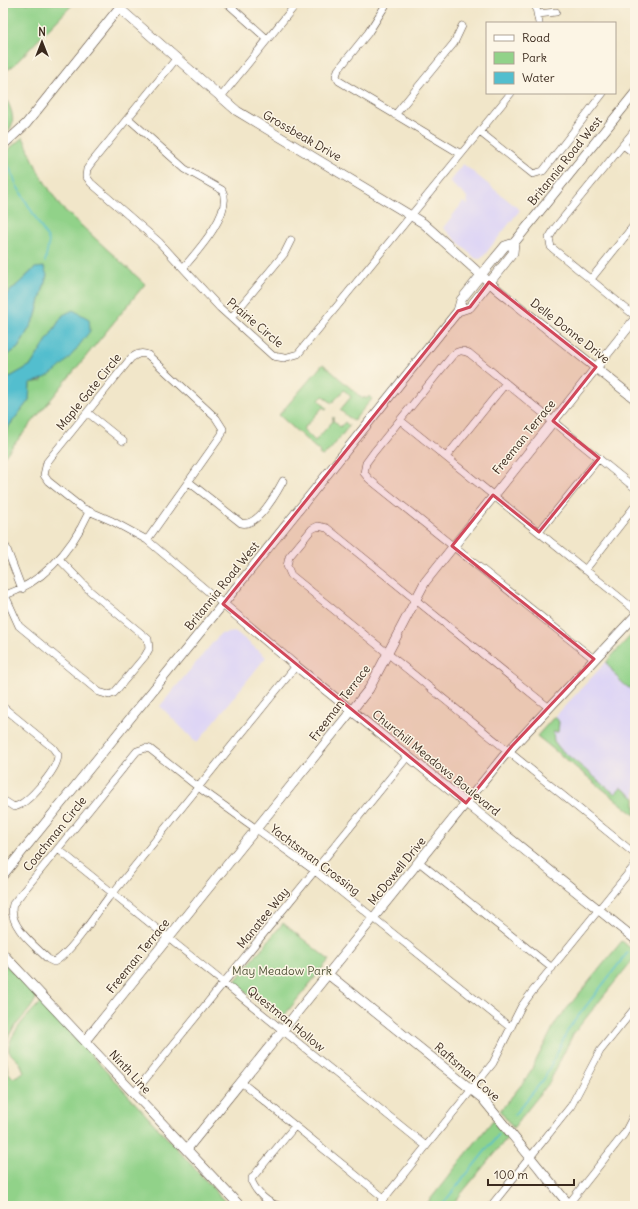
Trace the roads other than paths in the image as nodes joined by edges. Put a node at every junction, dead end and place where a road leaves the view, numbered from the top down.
1 (227, 3) edge
2 (297, 3) edge
3 (387, 3) edge
4 (535, 3) edge
5 (121, 6) edge
6 (556, 12) dead end
7 (538, 14) junction
8 (539, 22) edge
9 (462, 26) dead end
10 (267, 39) junction
11 (176, 60) junction
12 (635, 93) edge
13 (510, 94) edge
14 (602, 94) edge
15 (220, 98) junction
16 (395, 115) junction
17 (129, 119) junction
18 (635, 130) edge
19 (480, 132) junction
20 (3, 145) edge
21 (623, 145) junction
22 (461, 154) junction
23 (635, 154) edge
24 (412, 216) junction
25 (635, 224) edge
26 (291, 240) dead end
27 (514, 243) junction
28 (183, 268) junction
29 (481, 275) junction
30 (592, 279) junction
31 (489, 282) junction
32 (458, 311) junction
33 (635, 316) edge
34 (231, 318) junction
35 (635, 319) edge
36 (596, 368) junction
37 (506, 383) junction
38 (635, 399) edge
39 (88, 413) junction
40 (400, 420) junction
41 (553, 421) junction
42 (123, 441) dead end
43 (446, 457) junction
44 (599, 458) junction
45 (283, 481) dead end
46 (189, 482) junction
47 (635, 488) edge
48 (493, 494) junction
49 (635, 506) edge
50 (89, 512) junction
51 (539, 532) junction
52 (147, 540) junction
53 (3, 545) edge
54 (452, 546) junction
55 (60, 560) junction
56 (585, 570) junction
57 (22, 588) junction
58 (4, 596) edge
59 (415, 600) junction
60 (223, 604) junction
61 (635, 610) edge
62 (635, 616) edge
63 (388, 654) junction
64 (594, 659) junction
65 (296, 666) junction
66 (3, 707) edge
67 (548, 707) junction
68 (352, 710) junction
69 (508, 751) junction
70 (408, 756) junction
71 (198, 787) junction
72 (3, 800) edge
73 (466, 803) junction
74 (257, 829) junction
75 (58, 849) junction
76 (635, 854) edge
77 (419, 862) junction
78 (635, 865) edge
79 (315, 872) junction
80 (3, 875) edge
81 (112, 893) junction
82 (598, 910) junction
83 (374, 919) junction
84 (168, 938) junction
85 (635, 939) edge
86 (3, 954) edge
87 (552, 968) junction
88 (329, 975) junction
89 (224, 983) junction
90 (635, 1008) edge
91 (511, 1028) junction
92 (283, 1031) junction
93 (85, 1041) junction
94 (241, 1082) junction
95 (471, 1089) junction
96 (134, 1093) junction
97 (635, 1113) edge
98 (295, 1126) junction
99 (426, 1146) junction
100 (186, 1149) junction
101 (530, 1157) junction
102 (384, 1198) junction
103 (569, 1205) edge
104 (240, 1206) edge
105 (279, 1206) edge
106 (378, 1206) edge
107 (491, 1206) edge

1 - 10 street
2 - 10 street
3 - 16 street
4 - 7 street
5 - 11 street, Grossbeak Drive
5 - 20 street
6 - 7 street
7 - 8 street
9 - 16 street
10 - 15 street
11 - 15 street, Grossbeak Drive
11 - 17 street, Prairie Circle
12 - 27 street, Britannia Road West
13 - 19 street, Prairie Circle
14 - 19 street
15 - 24 street, Grossbeak Drive
16 - 22 street
17 - 28 street, Prairie Circle
17 - 28 street
18 - 21 street
19 - 22 street, Prairie Circle
21 - 23 street
21 - 30 street
22 - 24 street, Prairie Circle
24 - 29 street, Grossbeak Drive
24 - 34 street, Prairie Circle
25 - 30 street
26 - 34 street
27 - 29 street, Britannia Road West
27 - 31 street, Britannia Road West
28 - 34 street, Prairie Circle
29 - 31 street, Delle Donne Drive
29 - 32 street, Britannia Road West
30 - 33 street
31 - 32 street, Britannia Road West
31 - 36 street, Delle Donne Drive
32 - 60 street, Britannia Road West
35 - 36 street, Freeman Terrace
36 - 38 street, Delle Donne Drive
36 - 41 street, Freeman Terrace
37 - 40 street
37 - 41 street
37 - 43 street
39 - 42 street
39 - 46 street, Maple Gate Circle
39 - 50 street, Maple Gate Circle
40 - 43 street
40 - 54 street
41 - 44 street
41 - 48 street, Freeman Terrace
43 - 48 street
44 - 47 street
44 - 51 street
45 - 46 street
46 - 52 street, Maple Gate Circle
48 - 51 street
48 - 54 street, Freeman Terrace
49 - 56 street
50 - 52 street, Maple Gate Circle
50 - 55 street
51 - 56 street
52 - 60 street, Maple Gate Circle
53 - 57 street
54 - 59 street, Freeman Terrace
54 - 64 street
55 - 57 street
55 - 58 street
56 - 61 street
57 - 58 street
59 - 63 street, Freeman Terrace
59 - 63 street
59 - 67 street
60 - 65 street, Churchill Meadows Boulevard
60 - 80 street, Britannia Road West
62 - 64 street, McDowell Drive
63 - 68 street, Freeman Terrace
63 - 69 street
64 - 67 street, McDowell Drive
65 - 68 street, Churchill Meadows Boulevard
65 - 71 street, Coachman Circle
66 - 72 street
67 - 69 street, McDowell Drive
68 - 70 street, Churchill Meadows Boulevard
68 - 74 street, Freeman Terrace
69 - 73 street, McDowell Drive
69 - 76 street
70 - 73 street, Churchill Meadows Boulevard
70 - 79 street, Manatee Way
71 - 74 street, Yachtsman Crossing
71 - 75 street, Coachman Circle
71 - 81 street, Coachman Circle
73 - 77 street, McDowell Drive
73 - 82 street, Churchill Meadows Boulevard
74 - 79 street, Yachtsman Crossing
74 - 84 street, Freeman Terrace
75 - 81 street, Questman Hollow
75 - 81 street, Coachman Circle
77 - 83 street, McDowell Drive
77 - 87 street
78 - 82 street
79 - 83 street, Yachtsman Crossing
79 - 89 street, Manatee Way
81 - 84 street, Questman Hollow
82 - 85 street, Churchill Meadows Boulevard
82 - 87 street
83 - 88 street, McDowell Drive
83 - 91 street, Yachtsman Crossing
84 - 89 street, Questman Hollow
84 - 93 street, Freeman Terrace
86 - 93 street, Ninth Line
87 - 91 street
88 - 92 street, McDowell Drive
88 - 95 street, Raftsman Cove
89 - 92 street, Questman Hollow
89 - 96 street, Manatee Way
90 - 101 street
91 - 95 street
92 - 94 street, McDowell Drive
92 - 99 street, Questman Hollow
93 - 96 street, Ninth Line
94 - 98 street
94 - 100 street, McDowell Drive
95 - 99 street
95 - 101 street, Raftsman Cove
96 - 100 street, Ninth Line
97 - 103 street
98 - 102 street
98 - 105 street
99 - 102 street
100 - 104 street, Ninth Line
101 - 103 street, Raftsman Cove
101 - 107 street
102 - 106 street

